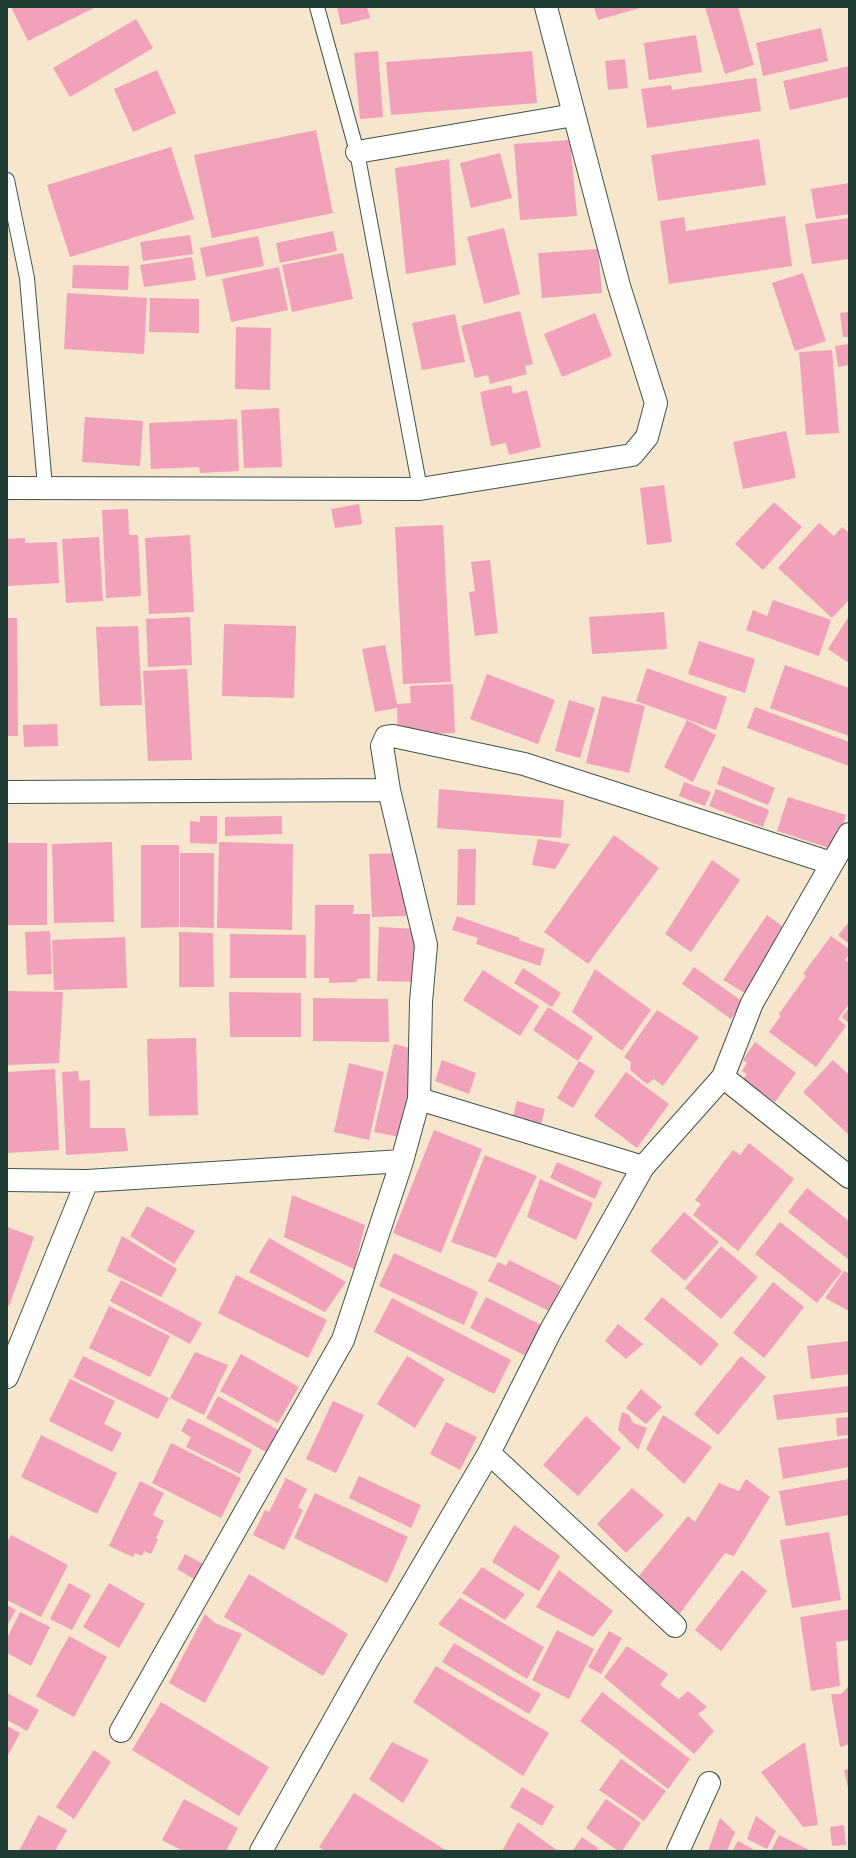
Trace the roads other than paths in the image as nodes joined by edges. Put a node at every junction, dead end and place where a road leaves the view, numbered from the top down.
1 (317, 7) edge
2 (546, 7) edge
3 (574, 115) junction
4 (357, 152) junction
5 (7, 180) edge
6 (45, 487) junction
7 (7, 488) edge
8 (420, 489) junction
9 (389, 790) junction
10 (7, 792) edge
11 (849, 834) edge
12 (831, 863) junction
13 (723, 1077) junction
14 (419, 1099) junction
15 (402, 1161) junction
16 (643, 1167) junction
17 (849, 1177) edge
18 (7, 1180) edge
19 (86, 1181) junction
20 (7, 1376) edge
21 (489, 1453) junction
22 (675, 1626) dead end
23 (120, 1730) dead end
24 (709, 1783) dead end
25 (261, 1851) edge
26 (678, 1851) edge

1 - 4 lane
2 - 3 street
3 - 4 street
3 - 8 street
4 - 8 lane
5 - 6 lane
6 - 7 street
6 - 8 street
9 - 10 street
9 - 12 street
9 - 14 street
11 - 12 street
12 - 13 street
13 - 16 street
13 - 17 street
14 - 15 street
14 - 16 street
15 - 19 street
15 - 23 street
16 - 21 street
18 - 19 street
19 - 20 street
21 - 22 street
21 - 25 street
24 - 26 street

